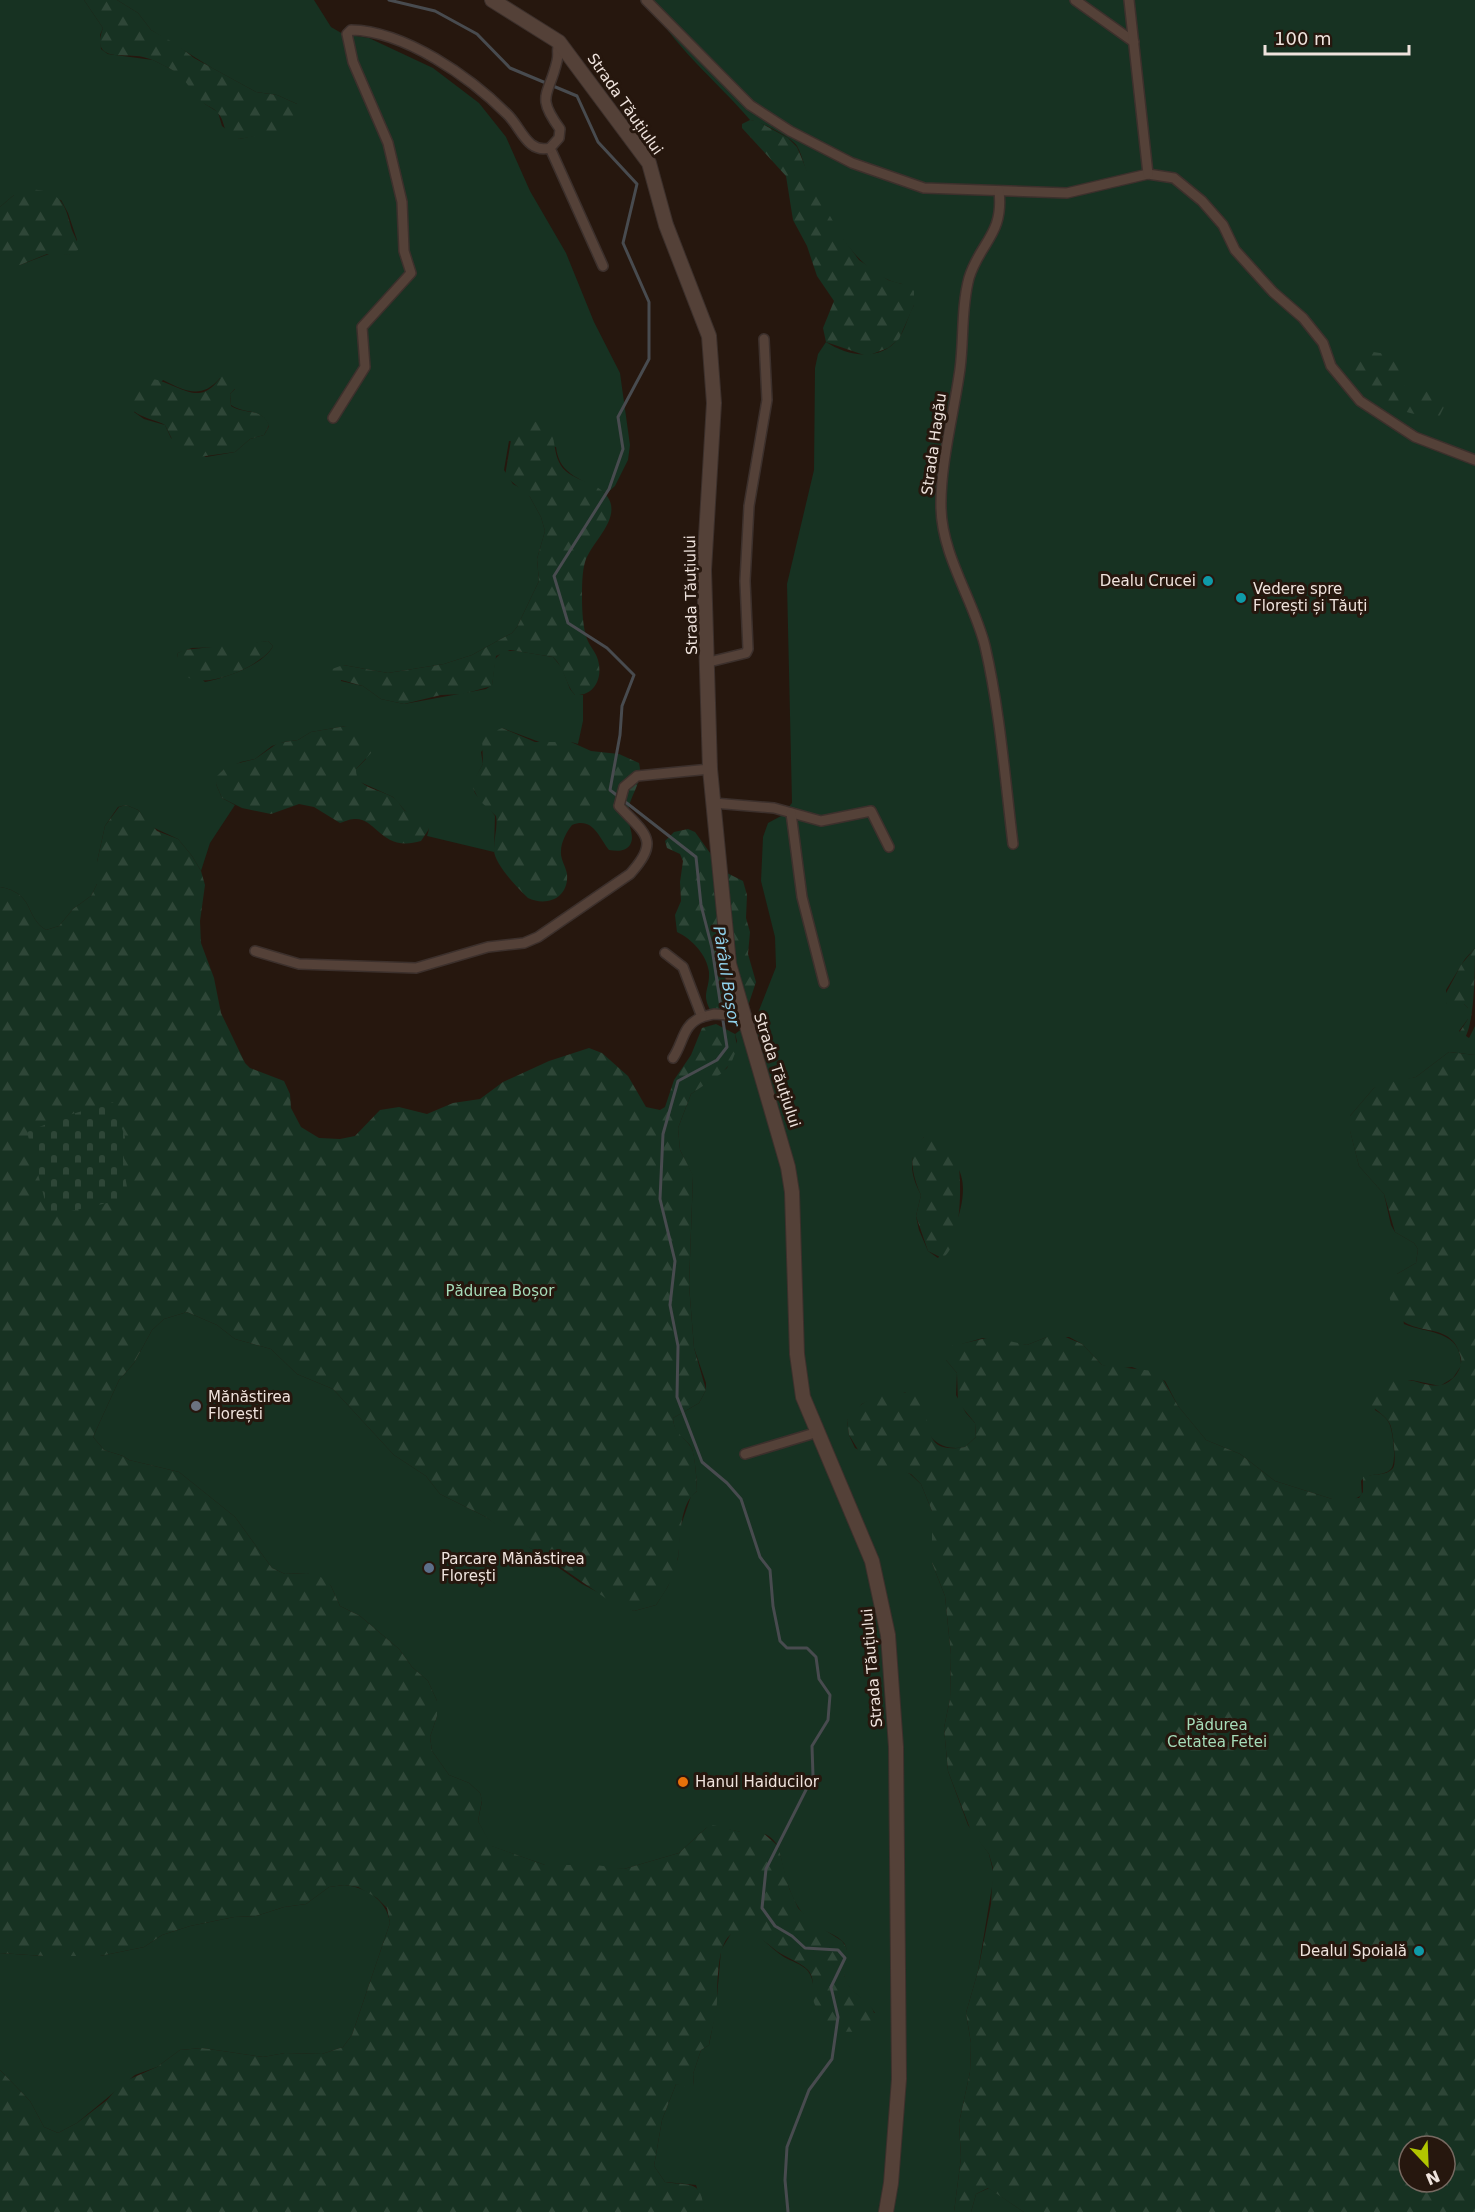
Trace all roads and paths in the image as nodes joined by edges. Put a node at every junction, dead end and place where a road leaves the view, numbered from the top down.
1 (492, 0) edge
2 (646, 0) edge
3 (1075, 0) edge
4 (1129, 0) edge
5 (559, 42) junction
6 (1134, 42) junction
7 (550, 148) junction
8 (1148, 174) junction
9 (999, 191) junction
10 (603, 266) dead end
11 (764, 339) dead end
12 (333, 418) dead end
13 (1475, 460) edge
14 (709, 662) junction
15 (710, 769) junction
16 (714, 803) junction
17 (791, 813) junction
18 (1013, 844) dead end
19 (889, 847) dead end
20 (255, 951) dead end
21 (665, 953) dead end
22 (824, 983) dead end
23 (742, 1016) junction
24 (702, 1017) junction
25 (673, 1058) dead end
26 (818, 1432) junction
27 (745, 1454) dead end
28 (886, 2212) edge

1 - 5 street, Strada Tăuțiului
2 - 9 street
3 - 6 street
4 - 6 street
5 - 7 street
5 - 14 street, Strada Tăuțiului
6 - 8 street
7 - 10 street
7 - 12 street
8 - 9 street
8 - 13 street
9 - 18 street, Strada Hagău
11 - 14 street
14 - 15 street, Strada Tăuțiului
15 - 16 street, Strada Tăuțiului
15 - 20 street
16 - 17 street
16 - 23 street, Strada Tăuțiului
17 - 19 street
17 - 22 street
21 - 24 street
23 - 24 street
23 - 26 street, Strada Tăuțiului
24 - 25 street
26 - 27 street
26 - 28 street, Strada Tăuțiului

